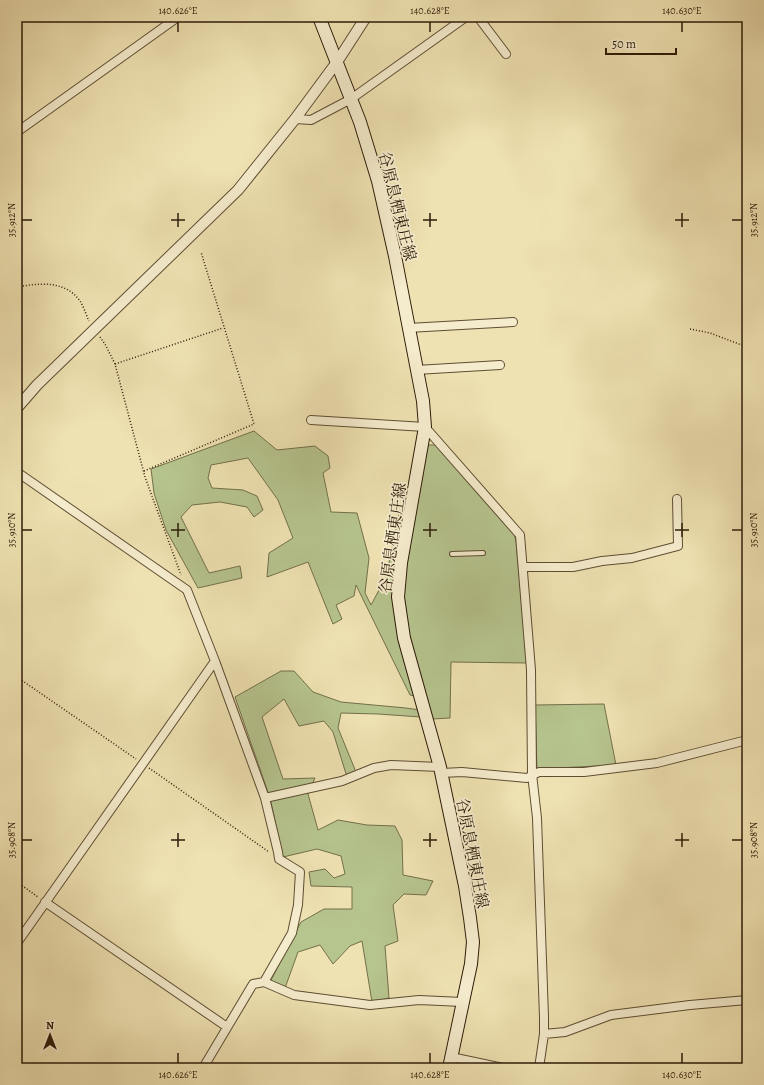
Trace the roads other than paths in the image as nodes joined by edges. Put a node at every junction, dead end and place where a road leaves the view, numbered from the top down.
1 (178, 17) edge
2 (320, 17) edge
3 (366, 17) edge
4 (466, 17) edge
5 (478, 17) edge
6 (506, 54) dead end
7 (336, 62) junction
8 (351, 99) junction
9 (295, 119) junction
10 (17, 132) edge
11 (512, 322) dead end
12 (408, 328) junction
13 (500, 365) dead end
14 (416, 370) junction
15 (17, 408) edge
16 (311, 420) dead end
17 (425, 427) junction
18 (17, 472) edge
19 (676, 499) dead end
20 (483, 553) dead end
21 (452, 554) dead end
22 (523, 567) junction
23 (216, 661) junction
24 (747, 740) edge
25 (440, 770) junction
26 (532, 774) junction
27 (265, 798) junction
28 (45, 902) junction
29 (17, 943) edge
30 (264, 982) junction
31 (747, 1000) edge
32 (462, 1002) junction
33 (227, 1027) junction
34 (544, 1034) junction
35 (450, 1062) edge
36 (203, 1068) edge
37 (503, 1068) edge
38 (539, 1068) edge

1 - 10 street
2 - 7 main road, 谷原息栖東庄線
3 - 7 street
4 - 8 street
5 - 6 street
7 - 8 main road, 谷原息栖東庄線
7 - 9 street
8 - 9 street
8 - 12 main road, 谷原息栖東庄線
9 - 15 street
11 - 12 street
12 - 14 main road, 谷原息栖東庄線
13 - 14 street
14 - 17 main road, 谷原息栖東庄線
16 - 17 street
17 - 22 street
17 - 25 main road, 谷原息栖東庄線
18 - 23 street
19 - 22 street
20 - 21 lane
22 - 26 street
23 - 27 street
23 - 28 street
24 - 26 street
25 - 26 street
25 - 27 street
25 - 32 main road, 谷原息栖東庄線
26 - 34 street
27 - 30 street
28 - 29 street
28 - 33 street
30 - 32 street
30 - 33 street
31 - 34 street
32 - 35 main road, 谷原息栖東庄線
33 - 36 street
34 - 38 street
35 - 37 street

